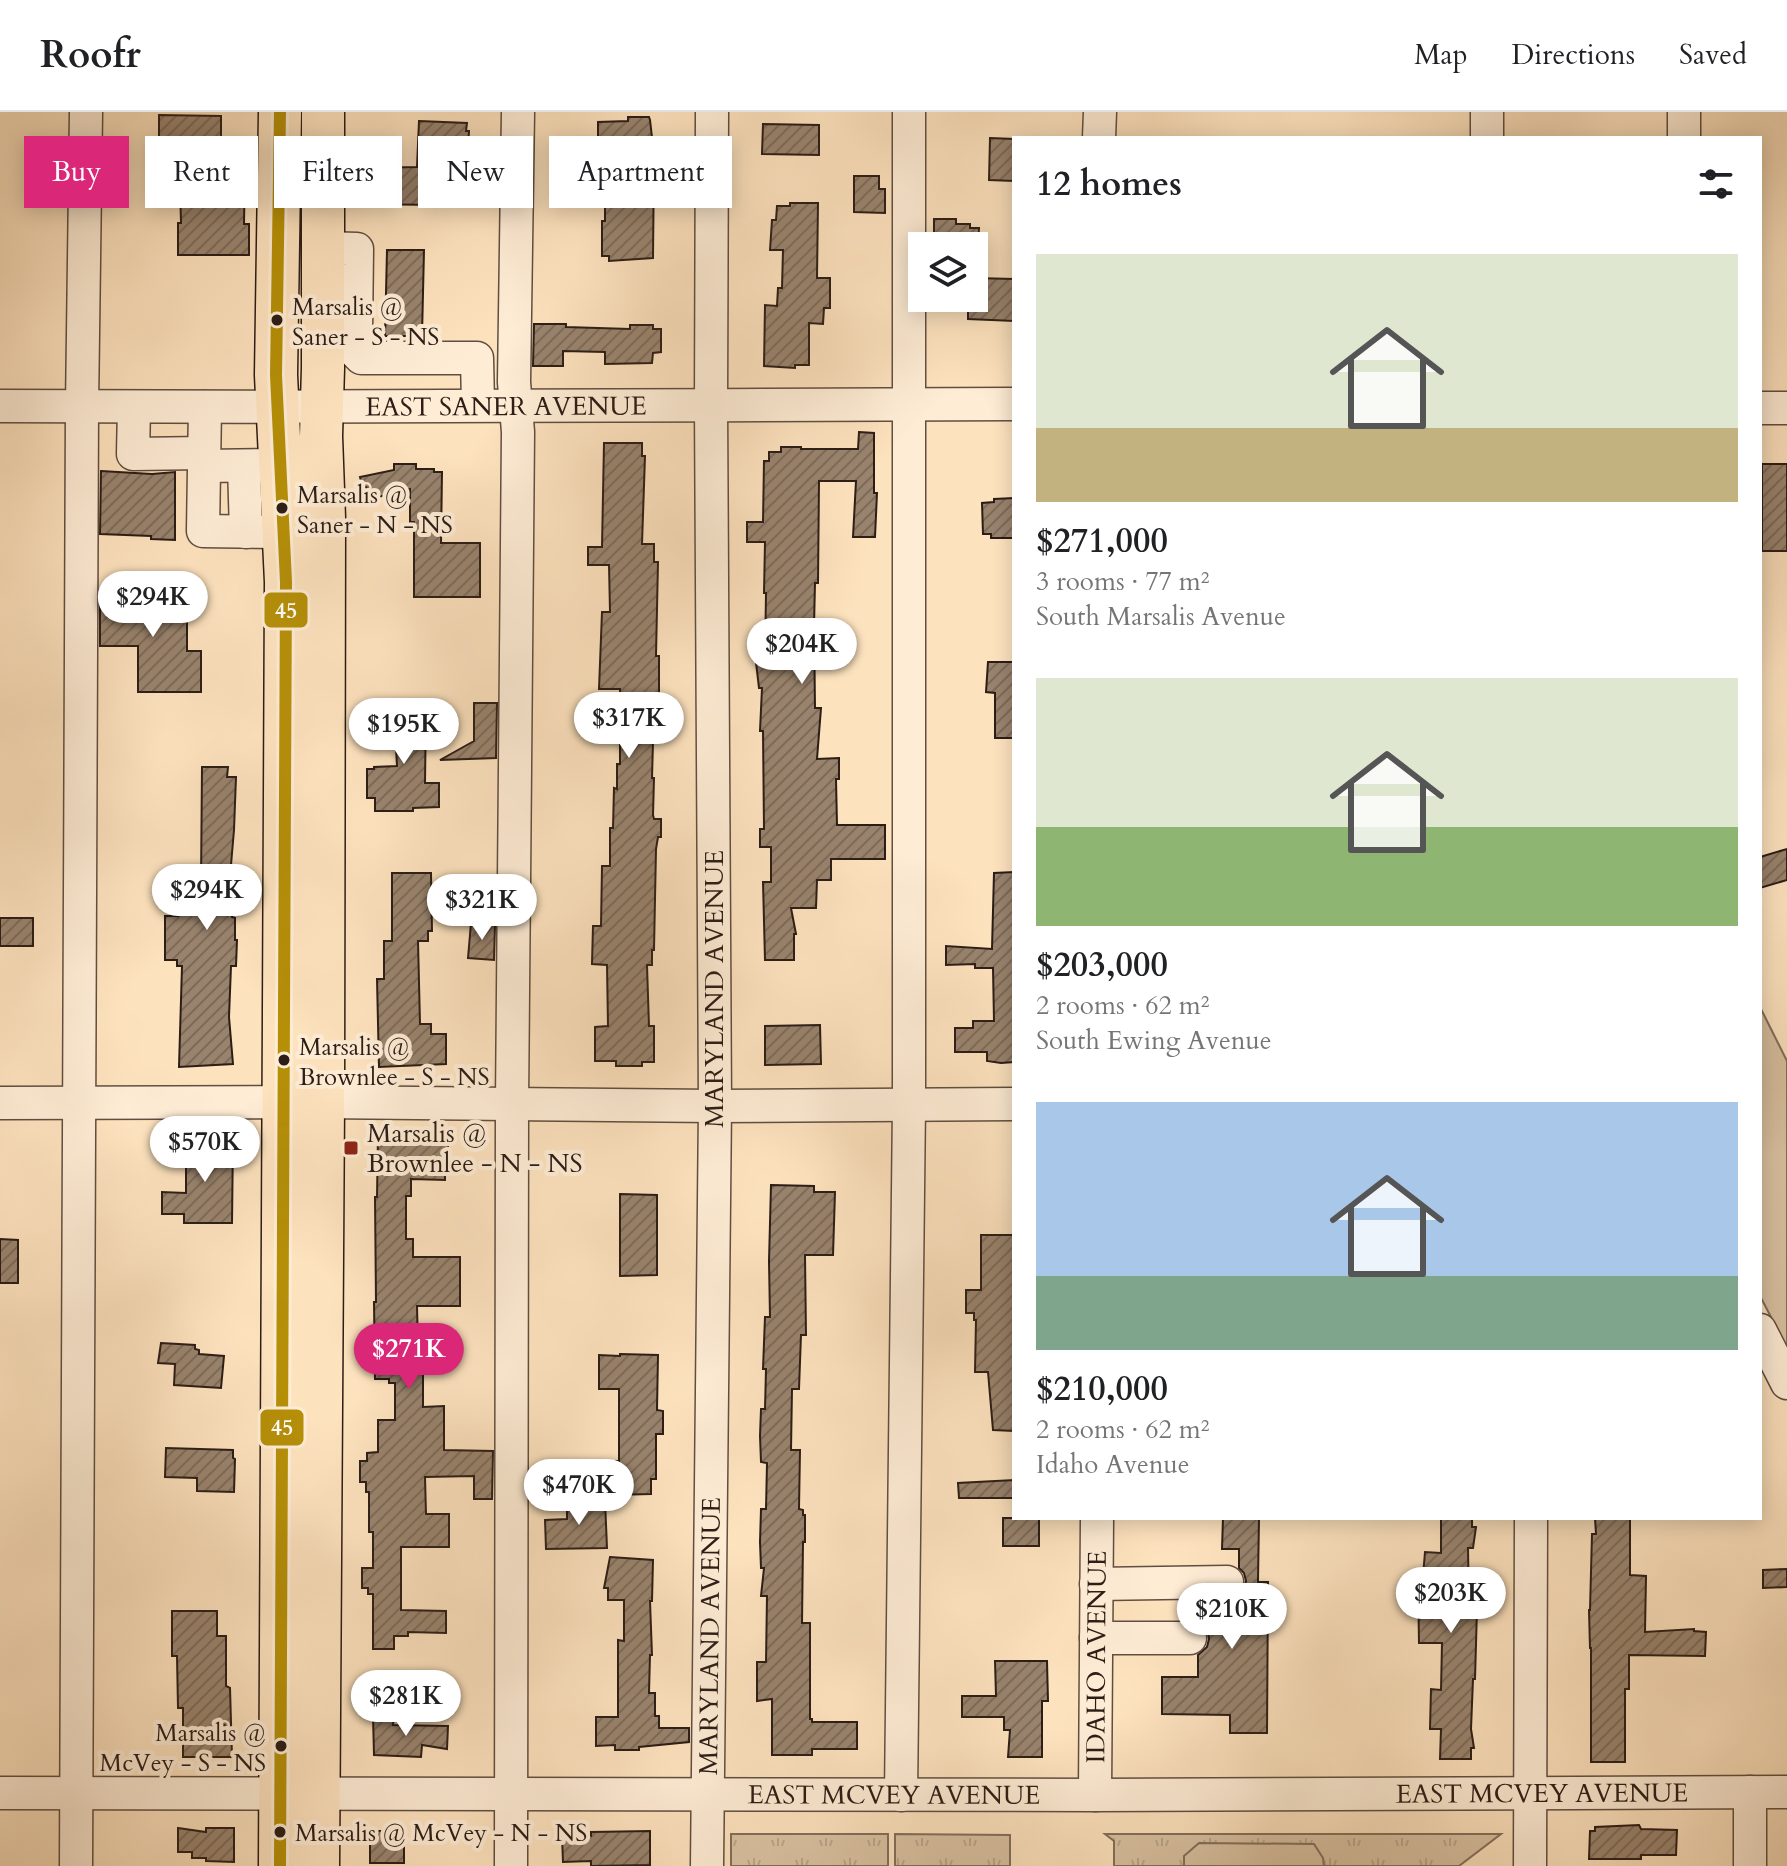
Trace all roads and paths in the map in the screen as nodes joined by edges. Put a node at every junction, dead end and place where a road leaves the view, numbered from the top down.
1 (86, 112) edge
2 (280, 112) edge
3 (323, 112) edge
4 (518, 112) edge
5 (712, 112) edge
6 (909, 112) edge
7 (1100, 112) edge
8 (1487, 112) edge
9 (1684, 112) edge
10 (1099, 136) edge
11 (1487, 136) edge
12 (1684, 136) edge
13 (339, 332) junction
14 (382, 359) junction
15 (711, 404) junction
16 (908, 404) junction
17 (1012, 404) edge
18 (478, 405) junction
19 (517, 405) junction
20 (0, 406) edge
21 (322, 406) junction
22 (382, 406) junction
23 (82, 407) junction
24 (134, 407) junction
25 (205, 407) junction
26 (277, 407) junction
27 (1762, 408) edge
28 (1787, 408) edge
29 (204, 460) junction
30 (262, 466) junction
31 (264, 532) junction
32 (303, 1102) junction
33 (0, 1103) edge
34 (80, 1103) junction
35 (512, 1104) junction
36 (1012, 1104) edge
37 (909, 1105) junction
38 (715, 1106) junction
39 (1762, 1334) edge
40 (1787, 1383) edge
41 (1097, 1520) edge
42 (1531, 1520) edge
43 (1227, 1582) dead end
44 (1096, 1584) junction
45 (1096, 1638) junction
46 (1190, 1638) dead end
47 (1750, 1792) junction
48 (1787, 1792) edge
49 (0, 1793) edge
50 (77, 1793) junction
51 (708, 1793) junction
52 (1530, 1793) junction
53 (300, 1794) junction
54 (512, 1795) junction
55 (901, 1795) junction
56 (1095, 1795) junction
57 (76, 1866) edge
58 (280, 1866) edge
59 (318, 1866) edge
60 (511, 1866) edge
61 (707, 1866) edge
62 (1530, 1866) edge
63 (1750, 1866) edge

1 - 23 street
2 - 26 main road
3 - 13 main road
4 - 19 street
5 - 15 street, MARYLAND AVENUE
6 - 16 street
7 - 10 street
8 - 11 street
9 - 12 street
13 - 14 street
13 - 21 main road
14 - 18 street
14 - 22 street
15 - 16 street, EAST SANER AVENUE
15 - 19 street, EAST SANER AVENUE
15 - 38 street, MARYLAND AVENUE
16 - 17 street, EAST SANER AVENUE
16 - 37 street
18 - 19 street, EAST SANER AVENUE
18 - 22 street, EAST SANER AVENUE
19 - 35 street
20 - 23 street, EAST SANER AVENUE
21 - 22 street, EAST SANER AVENUE
21 - 26 street, EAST SANER AVENUE
21 - 32 main road
23 - 24 street, EAST SANER AVENUE
23 - 34 street
24 - 25 street, EAST SANER AVENUE
24 - 29 street
25 - 26 street, EAST SANER AVENUE
25 - 29 street
26 - 30 main road
27 - 28 street
29 - 30 street
29 - 31 street
30 - 31 main road
31 - 32 main road
32 - 34 street
32 - 35 street
32 - 53 main road
33 - 34 street
34 - 50 street
35 - 38 street
35 - 54 street
36 - 37 street
37 - 38 street
37 - 55 street
38 - 51 street, MARYLAND AVENUE
39 - 40 street
41 - 44 street, IDAHO AVENUE
42 - 52 street
43 - 44 street
44 - 45 street, IDAHO AVENUE
45 - 46 street
45 - 56 street, IDAHO AVENUE
47 - 48 street, EAST MCVEY AVENUE
47 - 52 street, EAST MCVEY AVENUE
47 - 63 street
49 - 50 street, EAST MCVEY AVENUE
50 - 53 street, EAST MCVEY AVENUE
50 - 57 street
51 - 54 street, EAST MCVEY AVENUE
51 - 55 street, EAST MCVEY AVENUE
51 - 61 street, MARYLAND AVENUE
52 - 56 street, EAST MCVEY AVENUE
52 - 62 street
53 - 54 street, EAST MCVEY AVENUE
53 - 58 main road
53 - 59 main road
54 - 60 street
55 - 56 street, EAST MCVEY AVENUE

